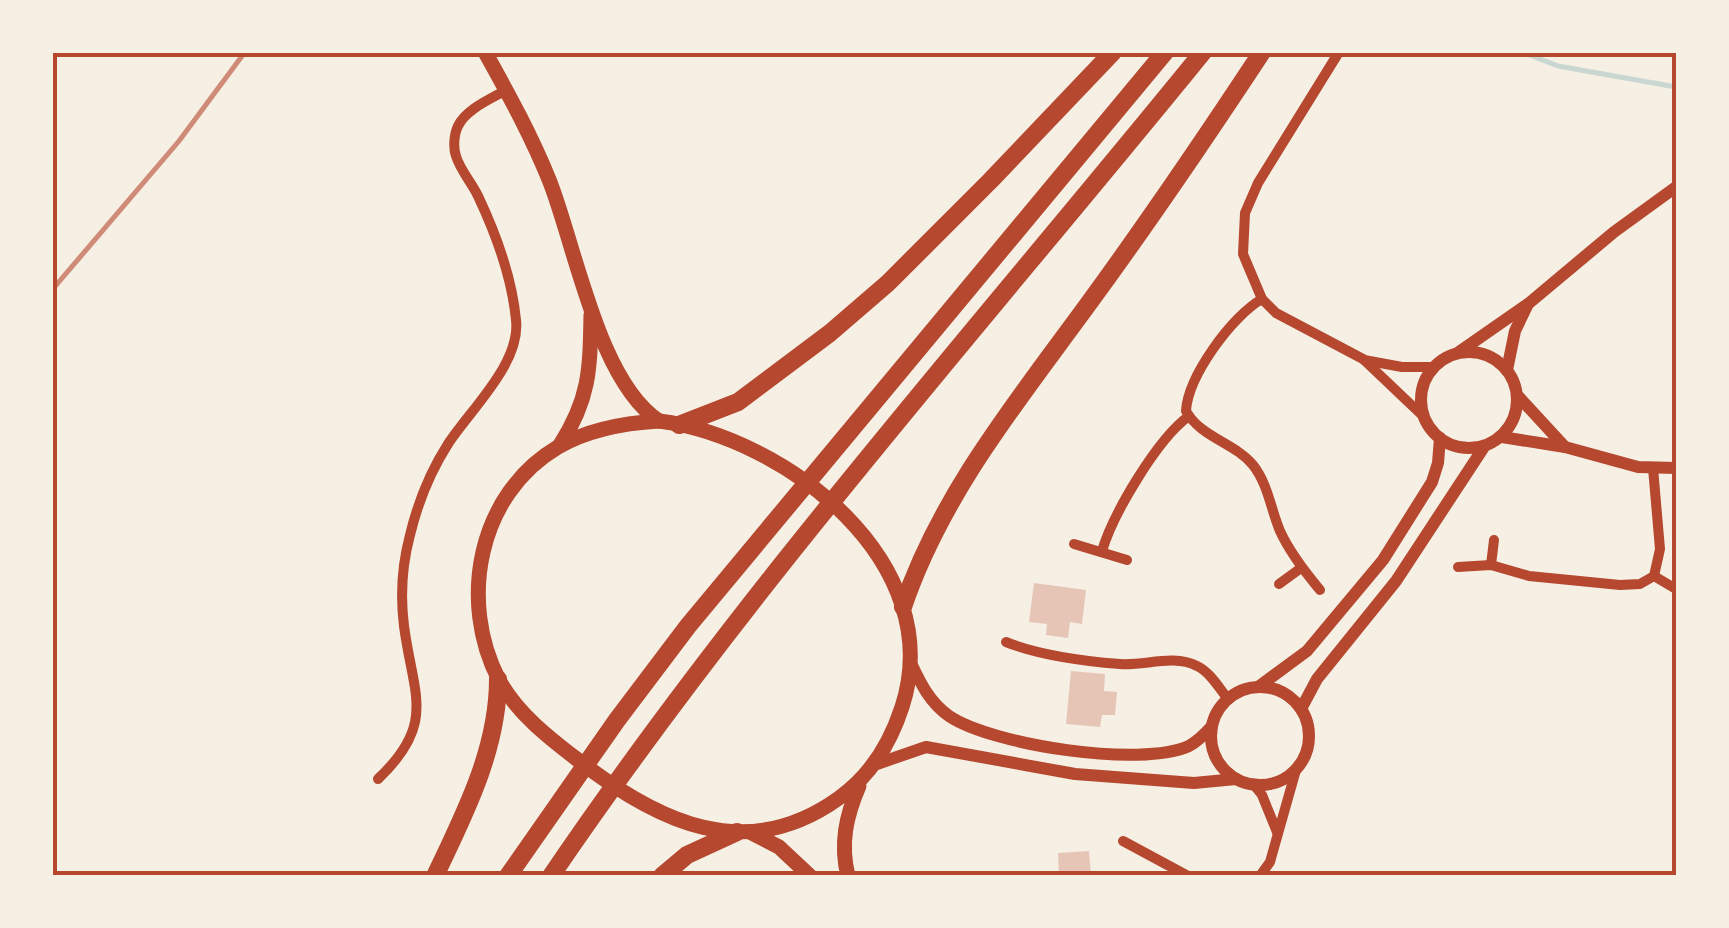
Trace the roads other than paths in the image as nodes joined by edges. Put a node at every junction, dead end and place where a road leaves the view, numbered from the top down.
1 (485, 52) edge
2 (1113, 52) edge
3 (1165, 52) edge
4 (1203, 52) edge
5 (1262, 52) edge
6 (1340, 52) edge
7 (506, 90) junction
8 (1676, 186) edge
9 (1262, 299) junction
10 (1528, 304) junction
11 (590, 311) junction
12 (1459, 352) junction
13 (1363, 360) junction
14 (1433, 367) junction
15 (1507, 370) junction
16 (1518, 396) junction
17 (1188, 416) junction
18 (1424, 417) junction
19 (659, 422) junction
20 (679, 424) junction
21 (1502, 437) junction
22 (1440, 438) junction
23 (558, 447) junction
24 (1484, 447) junction
25 (1565, 448) junction
26 (1653, 468) junction
27 (1676, 468) edge
28 (1494, 540) dead end
29 (1074, 544) dead end
30 (1102, 551) junction
31 (1127, 560) dead end
32 (1490, 565) junction
33 (1458, 567) dead end
34 (1301, 568) junction
35 (1654, 576) junction
36 (1280, 584) dead end
37 (1676, 589) edge
38 (1320, 590) dead end
39 (903, 607) junction
40 (1006, 642) dead end
41 (910, 660) junction
42 (498, 678) junction
43 (1258, 687) junction
44 (1228, 699) junction
45 (1302, 709) junction
46 (1212, 726) junction
47 (874, 765) junction
48 (1296, 770) junction
49 (862, 778) junction
50 (1236, 779) junction
51 (378, 780) dead end
52 (1254, 785) junction
53 (744, 832) junction
54 (1277, 833) junction
55 (1123, 841) dead end
56 (435, 876) edge
57 (508, 876) edge
58 (551, 876) edge
59 (662, 876) edge
60 (810, 876) edge
61 (848, 876) edge
62 (1188, 876) edge
63 (1260, 876) edge

1 - 7 main road
2 - 20 highway
3 - 57 highway
4 - 58 highway
5 - 39 highway
6 - 9 street
7 - 11 main road
7 - 51 street
8 - 10 street
9 - 13 street
9 - 17 street
10 - 12 street
10 - 15 street
11 - 19 main road
11 - 23 main road
12 - 14 street
12 - 15 street
13 - 14 street
13 - 18 street
14 - 18 street
15 - 16 street
16 - 21 street
16 - 25 street
17 - 30 street
17 - 34 street
18 - 22 street
19 - 20 main road
19 - 23 main road
20 - 39 main road
21 - 24 street
21 - 25 street
22 - 24 street
22 - 43 street
23 - 42 main road
24 - 45 street
25 - 26 street
26 - 27 street
26 - 35 street
28 - 32 street
29 - 30 street
30 - 31 street
32 - 33 street
32 - 35 street
34 - 36 street
34 - 38 street
35 - 37 street
39 - 41 main road
40 - 44 street
41 - 46 street
41 - 47 main road
42 - 53 main road
42 - 56 highway
43 - 44 street
43 - 45 street
44 - 46 street
45 - 48 street
46 - 50 street
47 - 49 main road
47 - 50 street
48 - 52 street
48 - 54 street
49 - 53 main road
49 - 61 main road
50 - 52 street
52 - 54 street
53 - 59 highway
53 - 60 main road
54 - 63 street
55 - 62 street

